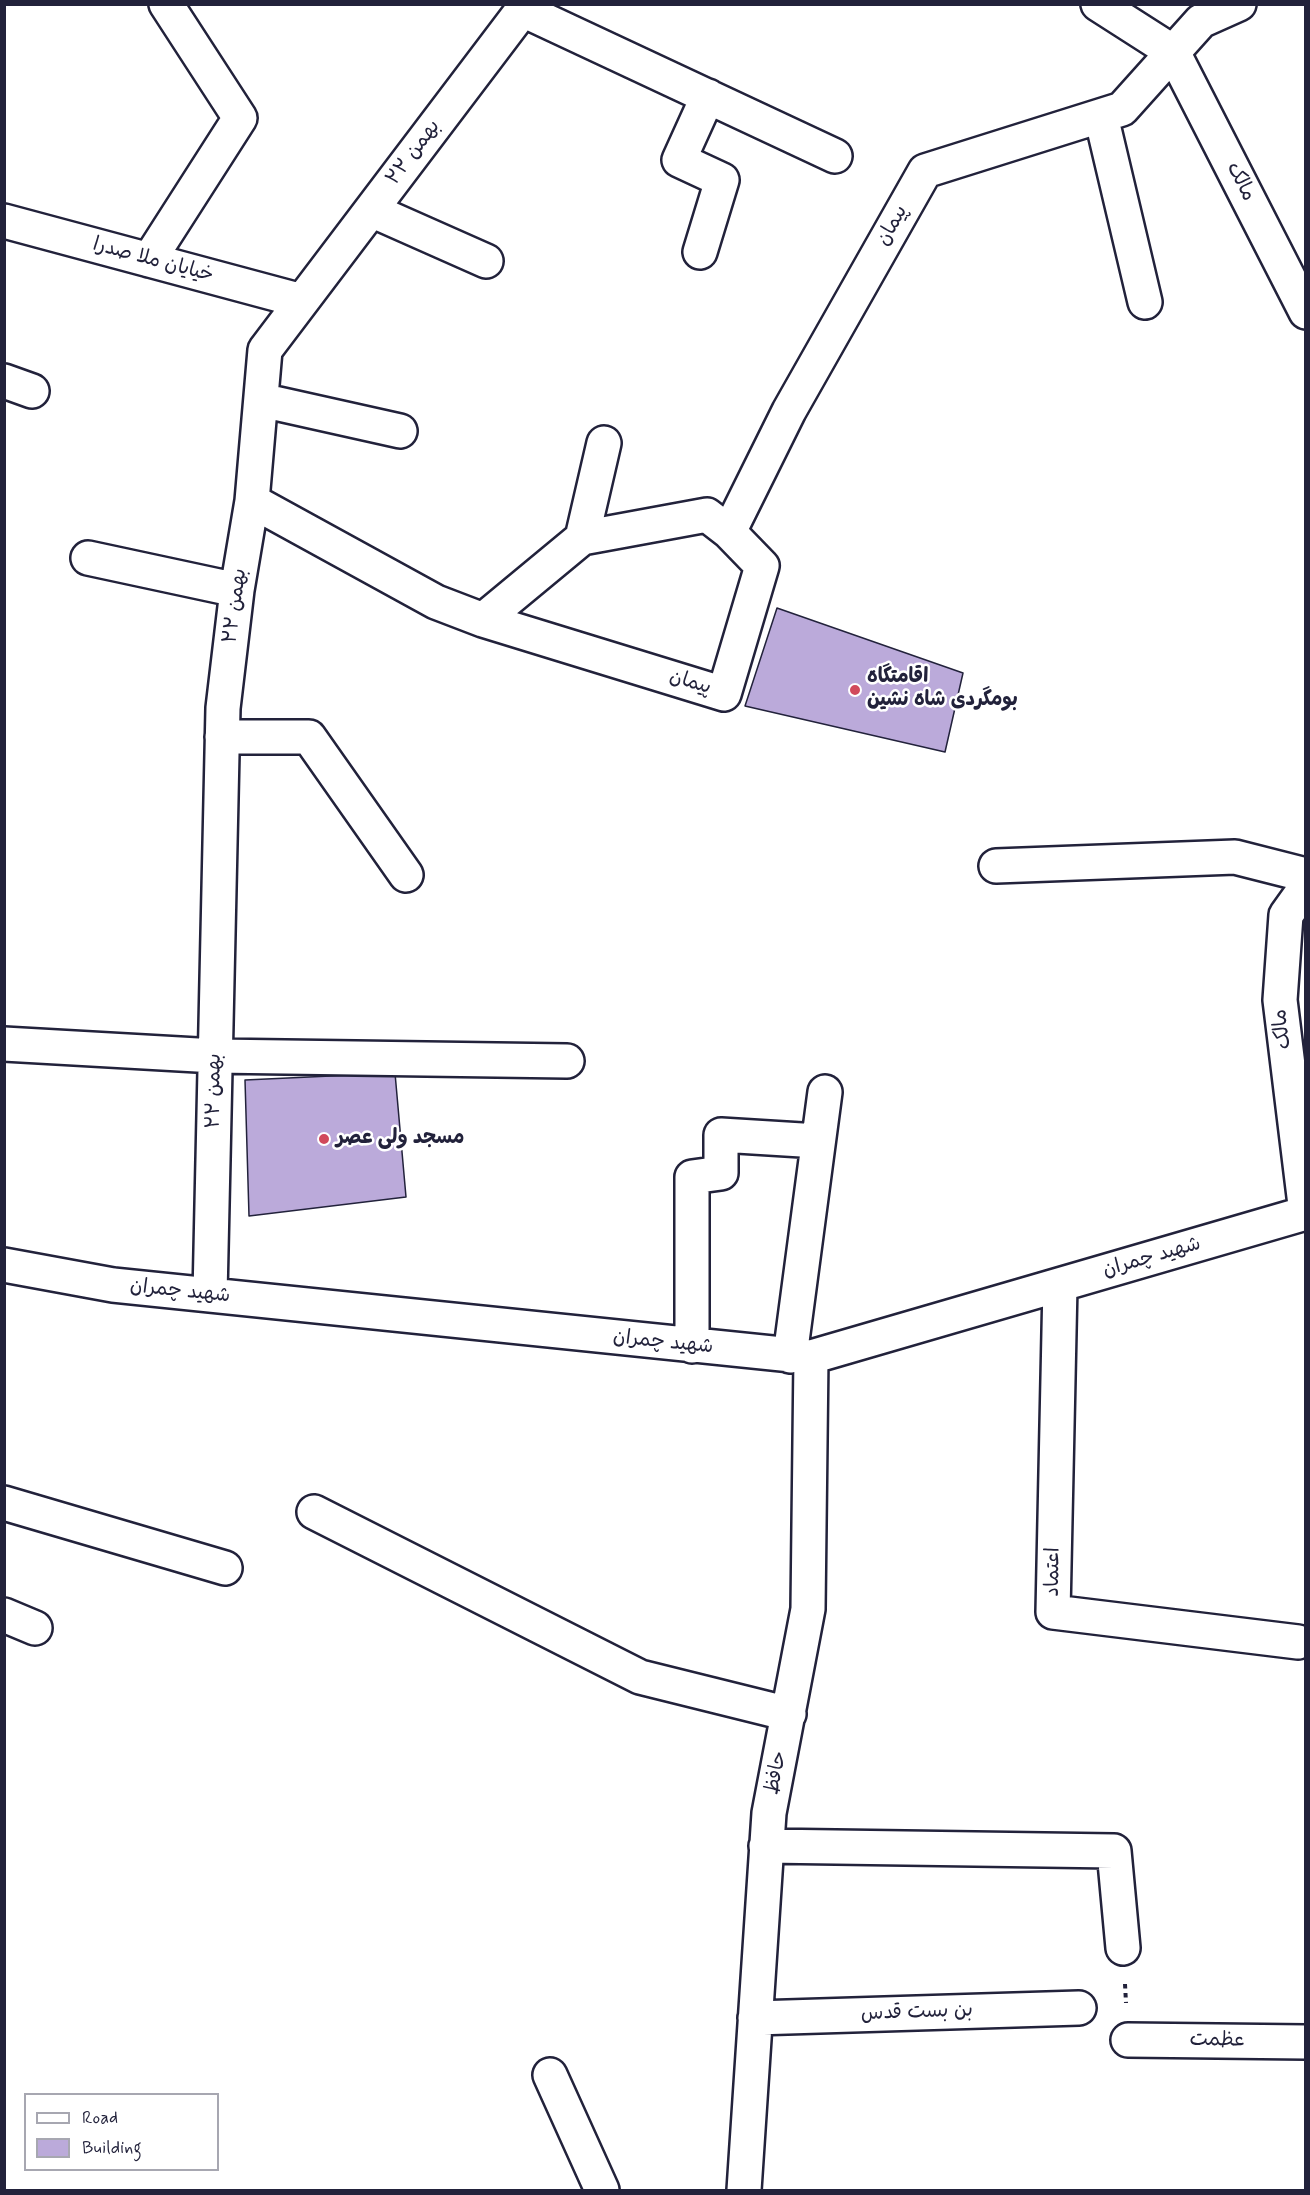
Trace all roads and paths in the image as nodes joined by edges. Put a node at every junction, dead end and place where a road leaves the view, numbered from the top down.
1 (166, 4) edge
2 (1098, 4) edge
3 (1239, 4) edge
4 (525, 7) edge
5 (1173, 52) junction
6 (708, 96) junction
7 (1101, 116) junction
8 (835, 156) dead end
9 (371, 210) junction
10 (4, 222) edge
11 (699, 252) dead end
12 (149, 260) junction
13 (486, 261) dead end
14 (302, 301) junction
15 (1145, 302) dead end
16 (1305, 312) edge
17 (261, 400) junction
18 (400, 431) dead end
19 (604, 443) dead end
20 (252, 501) junction
21 (729, 532) junction
22 (582, 538) junction
23 (88, 558) dead end
24 (237, 590) junction
25 (483, 620) junction
26 (222, 736) junction
27 (996, 866) dead end
28 (406, 875) dead end
29 (1305, 875) edge
30 (1305, 887) edge
31 (1294, 958) edge
32 (4, 1044) edge
33 (215, 1056) junction
34 (567, 1061) dead end
35 (825, 1092) dead end
36 (818, 1141) junction
37 (1305, 1213) edge
38 (4, 1265) edge
39 (1060, 1285) junction
40 (210, 1295) junction
41 (692, 1346) junction
42 (800, 1357) junction
43 (4, 1503) edge
44 (315, 1512) dead end
45 (225, 1568) dead end
46 (4, 1615) edge
47 (35, 1628) dead end
48 (1298, 1642) dead end
49 (789, 1714) junction
50 (766, 1846) junction
51 (1123, 1948) joint
52 (1079, 2008) dead end
53 (754, 2018) junction
54 (1128, 2040) joint
55 (1305, 2042) edge
56 (550, 2075) dead end
57 (602, 2190) edge
58 (744, 2190) edge

1 - 12 street
2 - 5 street
3 - 5 street, پیمان
4 - 6 street
4 - 9 street, ۲۲ بهمن
5 - 7 street, پیمان
5 - 16 street, مالک
6 - 8 street
6 - 11 street
7 - 15 street
7 - 21 street, پیمان
9 - 13 street
9 - 14 street, ۲۲ بهمن
10 - 12 street, خیایان ملا صدرا
12 - 14 street, خیایان ملا صدرا
14 - 17 street, ۲۲ بهمن
17 - 18 street
17 - 20 street, ۲۲ بهمن
19 - 22 street
20 - 24 street, ۲۲ بهمن
20 - 25 street, پیمان
21 - 22 street, پیمان
21 - 25 street, پیمان
22 - 25 street, پیمان
23 - 24 street
24 - 26 street, ۲۲ بهمن
26 - 28 street
26 - 33 street, ۲۲ بهمن
27 - 29 street
30 - 31 street, مالک
31 - 37 street, مالک
32 - 33 street
33 - 34 street
33 - 40 street, ۲۲ بهمن
35 - 36 street, حافظ
36 - 41 street
36 - 42 street, حافظ
37 - 39 street, شهید چمران
38 - 40 street, شهید چمران
39 - 42 street, شهید چمران
39 - 48 street, اعتماد
40 - 41 street, شهید چمران
41 - 42 street, شهید چمران
42 - 49 street, حافظ
43 - 45 street
44 - 49 street
46 - 47 street
49 - 50 street, حافظ
50 - 51 street
50 - 53 street, حافظ
51 - 54 path
52 - 53 street, بن بست قدس
53 - 58 street, حافظ
54 - 55 street, عظمت
56 - 57 street

